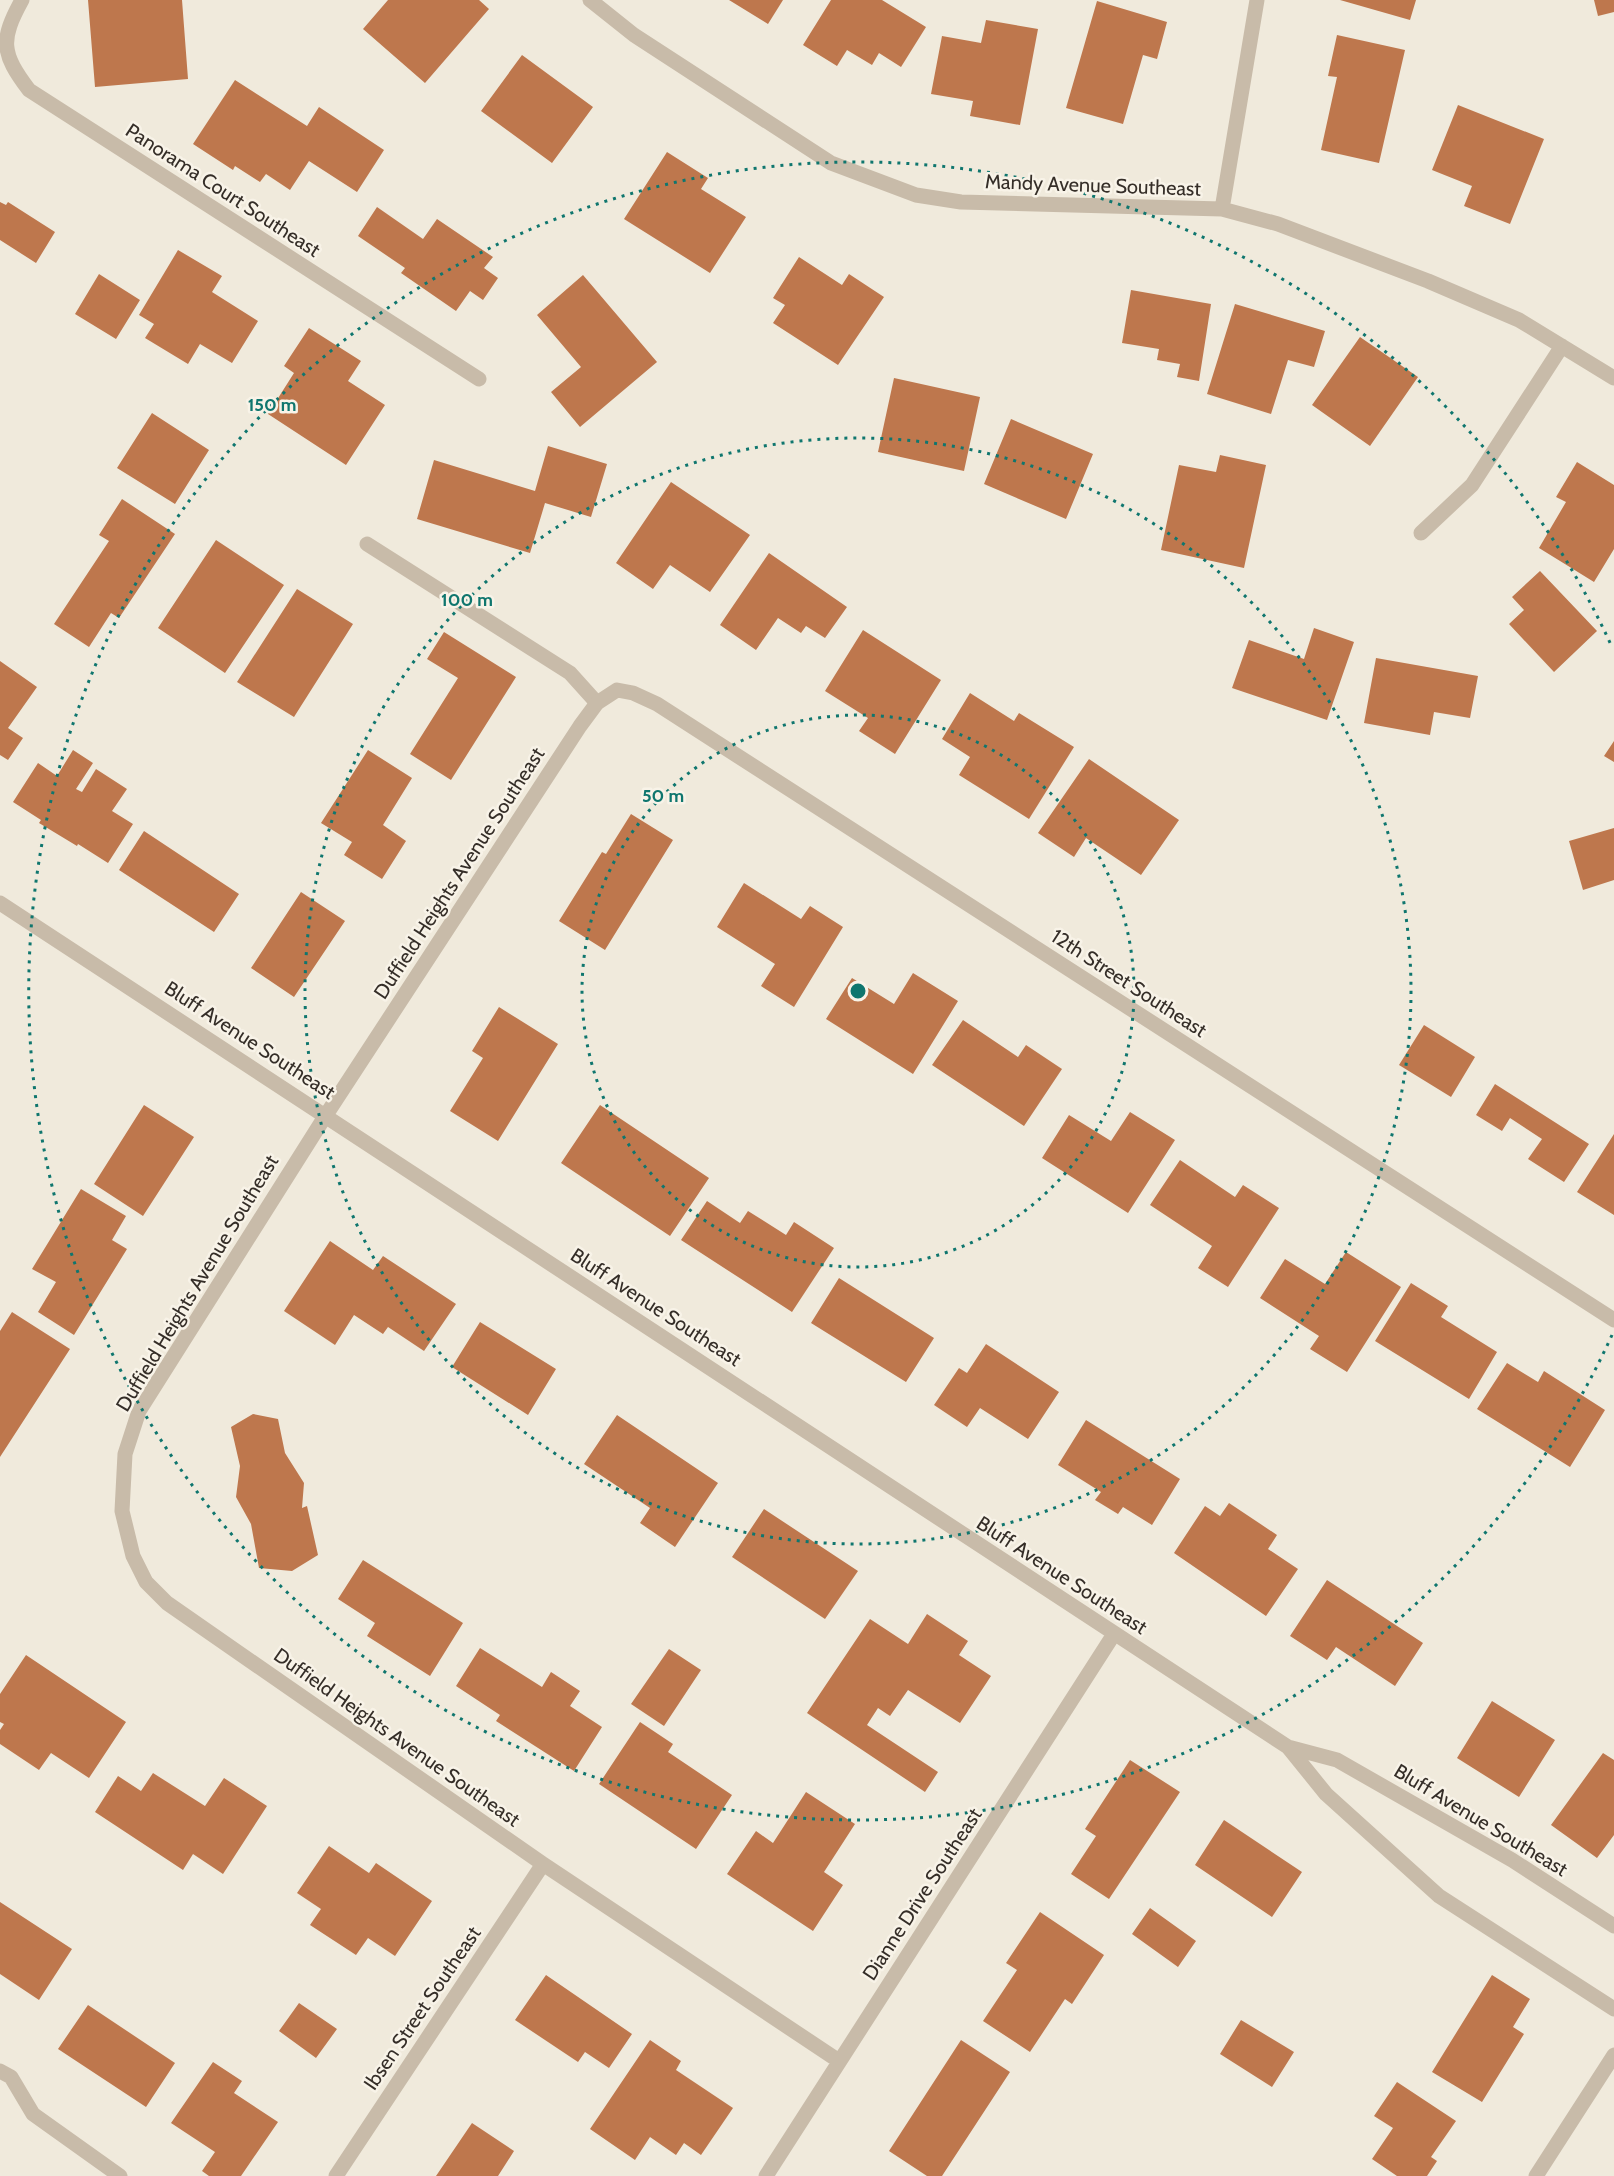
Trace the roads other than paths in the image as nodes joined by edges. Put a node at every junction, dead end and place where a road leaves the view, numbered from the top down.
1 (22, 0) edge
2 (590, 0) edge
3 (1257, 0) edge
4 (1222, 209) junction
5 (1563, 346) junction
6 (1614, 378) edge
7 (479, 379) dead end
8 (1420, 533) dead end
9 (367, 544) dead end
10 (617, 690) joint
11 (597, 703) junction
12 (0, 903) edge
13 (326, 1115) junction
14 (1614, 1320) edge
15 (1114, 1634) junction
16 (1288, 1747) junction
17 (543, 1864) junction
18 (1614, 1926) edge
19 (1614, 2009) edge
20 (1614, 2055) edge
21 (839, 2061) junction
22 (0, 2071) edge
23 (120, 2176) edge
24 (336, 2176) edge
25 (766, 2176) edge
26 (1536, 2176) edge

1 - 7 street, Panorama Court Southeast
2 - 4 street, Mandy Avenue Southeast
3 - 4 street
4 - 5 street, Mandy Avenue Southeast
5 - 6 street, Mandy Avenue Southeast
5 - 8 street
9 - 11 street
10 - 11 street, Duffield Heights Avenue Southeast
10 - 14 street, 12th Street Southeast
11 - 13 street, Duffield Heights Avenue Southeast
12 - 13 street, Bluff Avenue Southeast
13 - 15 street, Bluff Avenue Southeast
13 - 17 street, Duffield Heights Avenue Southeast
15 - 16 street, Bluff Avenue Southeast
15 - 21 street, Dianne Drive Southeast
16 - 18 street, Bluff Avenue Southeast
16 - 19 street, Bluff Avenue Southeast
17 - 21 street, Duffield Heights Avenue Southeast
17 - 24 street, Ibsen Street Southeast
20 - 26 street
21 - 25 street, Dianne Drive Southeast
22 - 23 street

